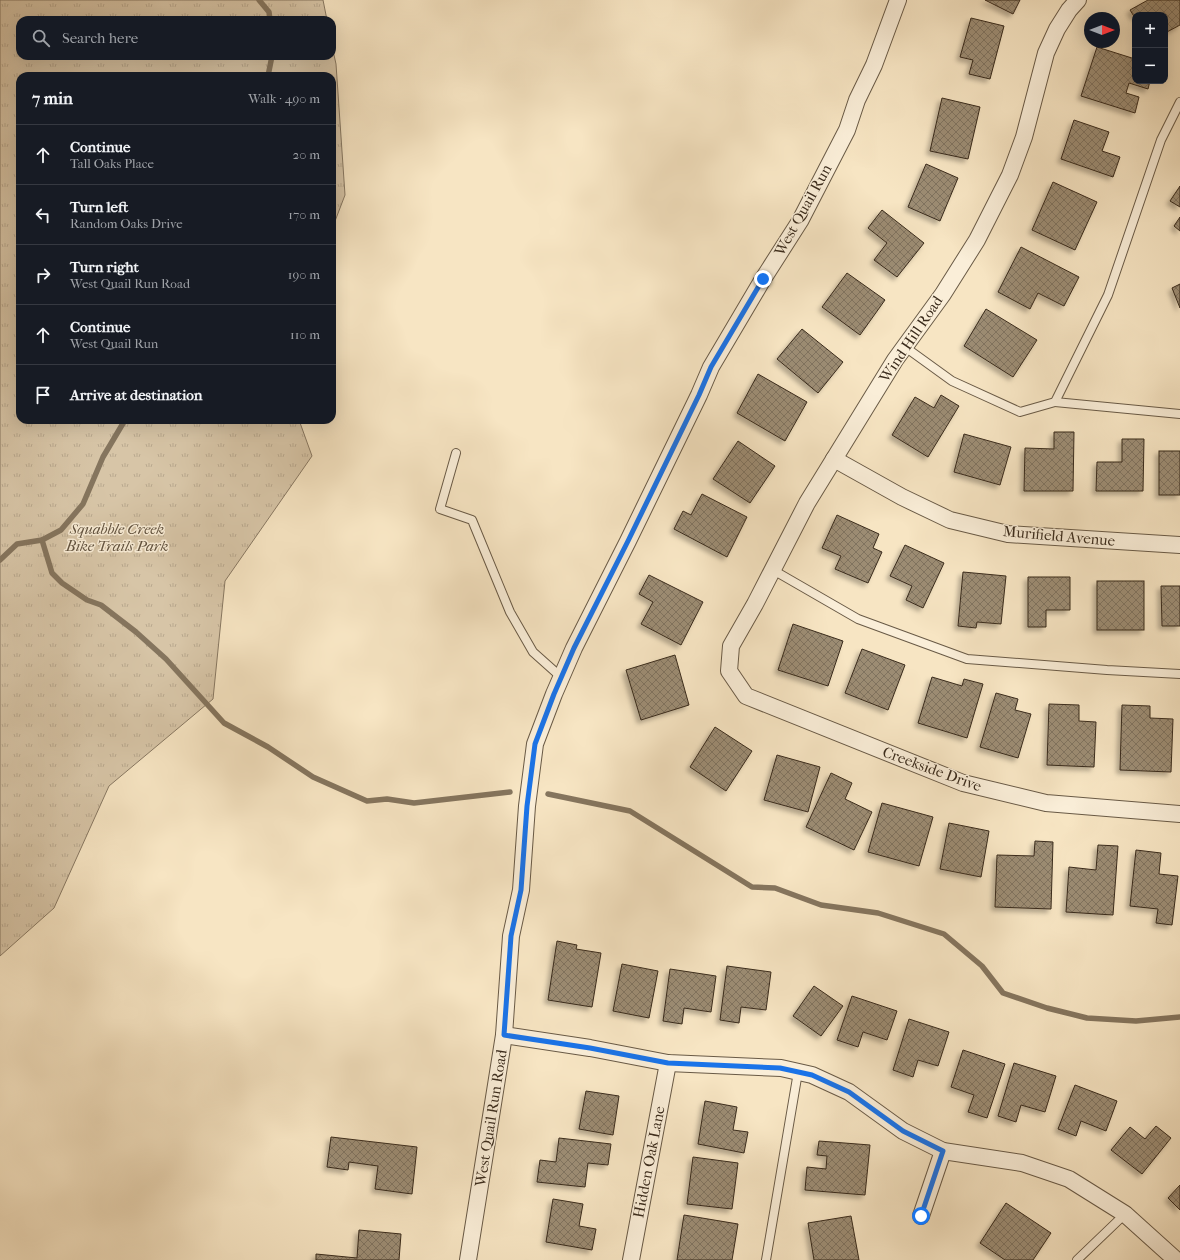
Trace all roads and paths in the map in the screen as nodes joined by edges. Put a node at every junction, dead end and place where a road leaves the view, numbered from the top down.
1 (898, 0) edge
2 (1078, 0) edge
3 (1180, 102) edge
4 (905, 347) junction
5 (1055, 402) junction
6 (1180, 414) edge
7 (456, 453) dead end
8 (834, 459) junction
9 (628, 541) joint
10 (1180, 546) edge
11 (773, 570) junction
12 (729, 671) joint
13 (1180, 674) edge
14 (561, 677) junction
15 (1180, 814) edge
16 (504, 1035) junction
17 (668, 1063) junction
18 (798, 1072) junction
19 (943, 1151) junction
20 (1125, 1214) junction
21 (921, 1216) dead end
22 (468, 1260) edge
23 (631, 1260) edge
24 (766, 1260) edge
25 (1077, 1260) edge
26 (1176, 1260) edge

1 - 9 street, West Quail Run
2 - 4 street, Wind Hill Road
3 - 5 lane
4 - 5 lane
4 - 8 street, Wind Hill Road
5 - 6 lane
7 - 14 lane
8 - 10 street, Murifield Avenue
8 - 11 street, Wind Hill Road
9 - 14 street, West Quail Run Road
11 - 12 street, Wind Hill Road
11 - 13 lane
12 - 15 street, Creekside Drive
14 - 16 street, West Quail Run Road
16 - 17 street
16 - 22 street, West Quail Run Road
17 - 18 street
17 - 23 street, Hidden Oak Lane
18 - 19 street
18 - 24 lane
19 - 20 street
19 - 21 street
20 - 25 lane
20 - 26 street

